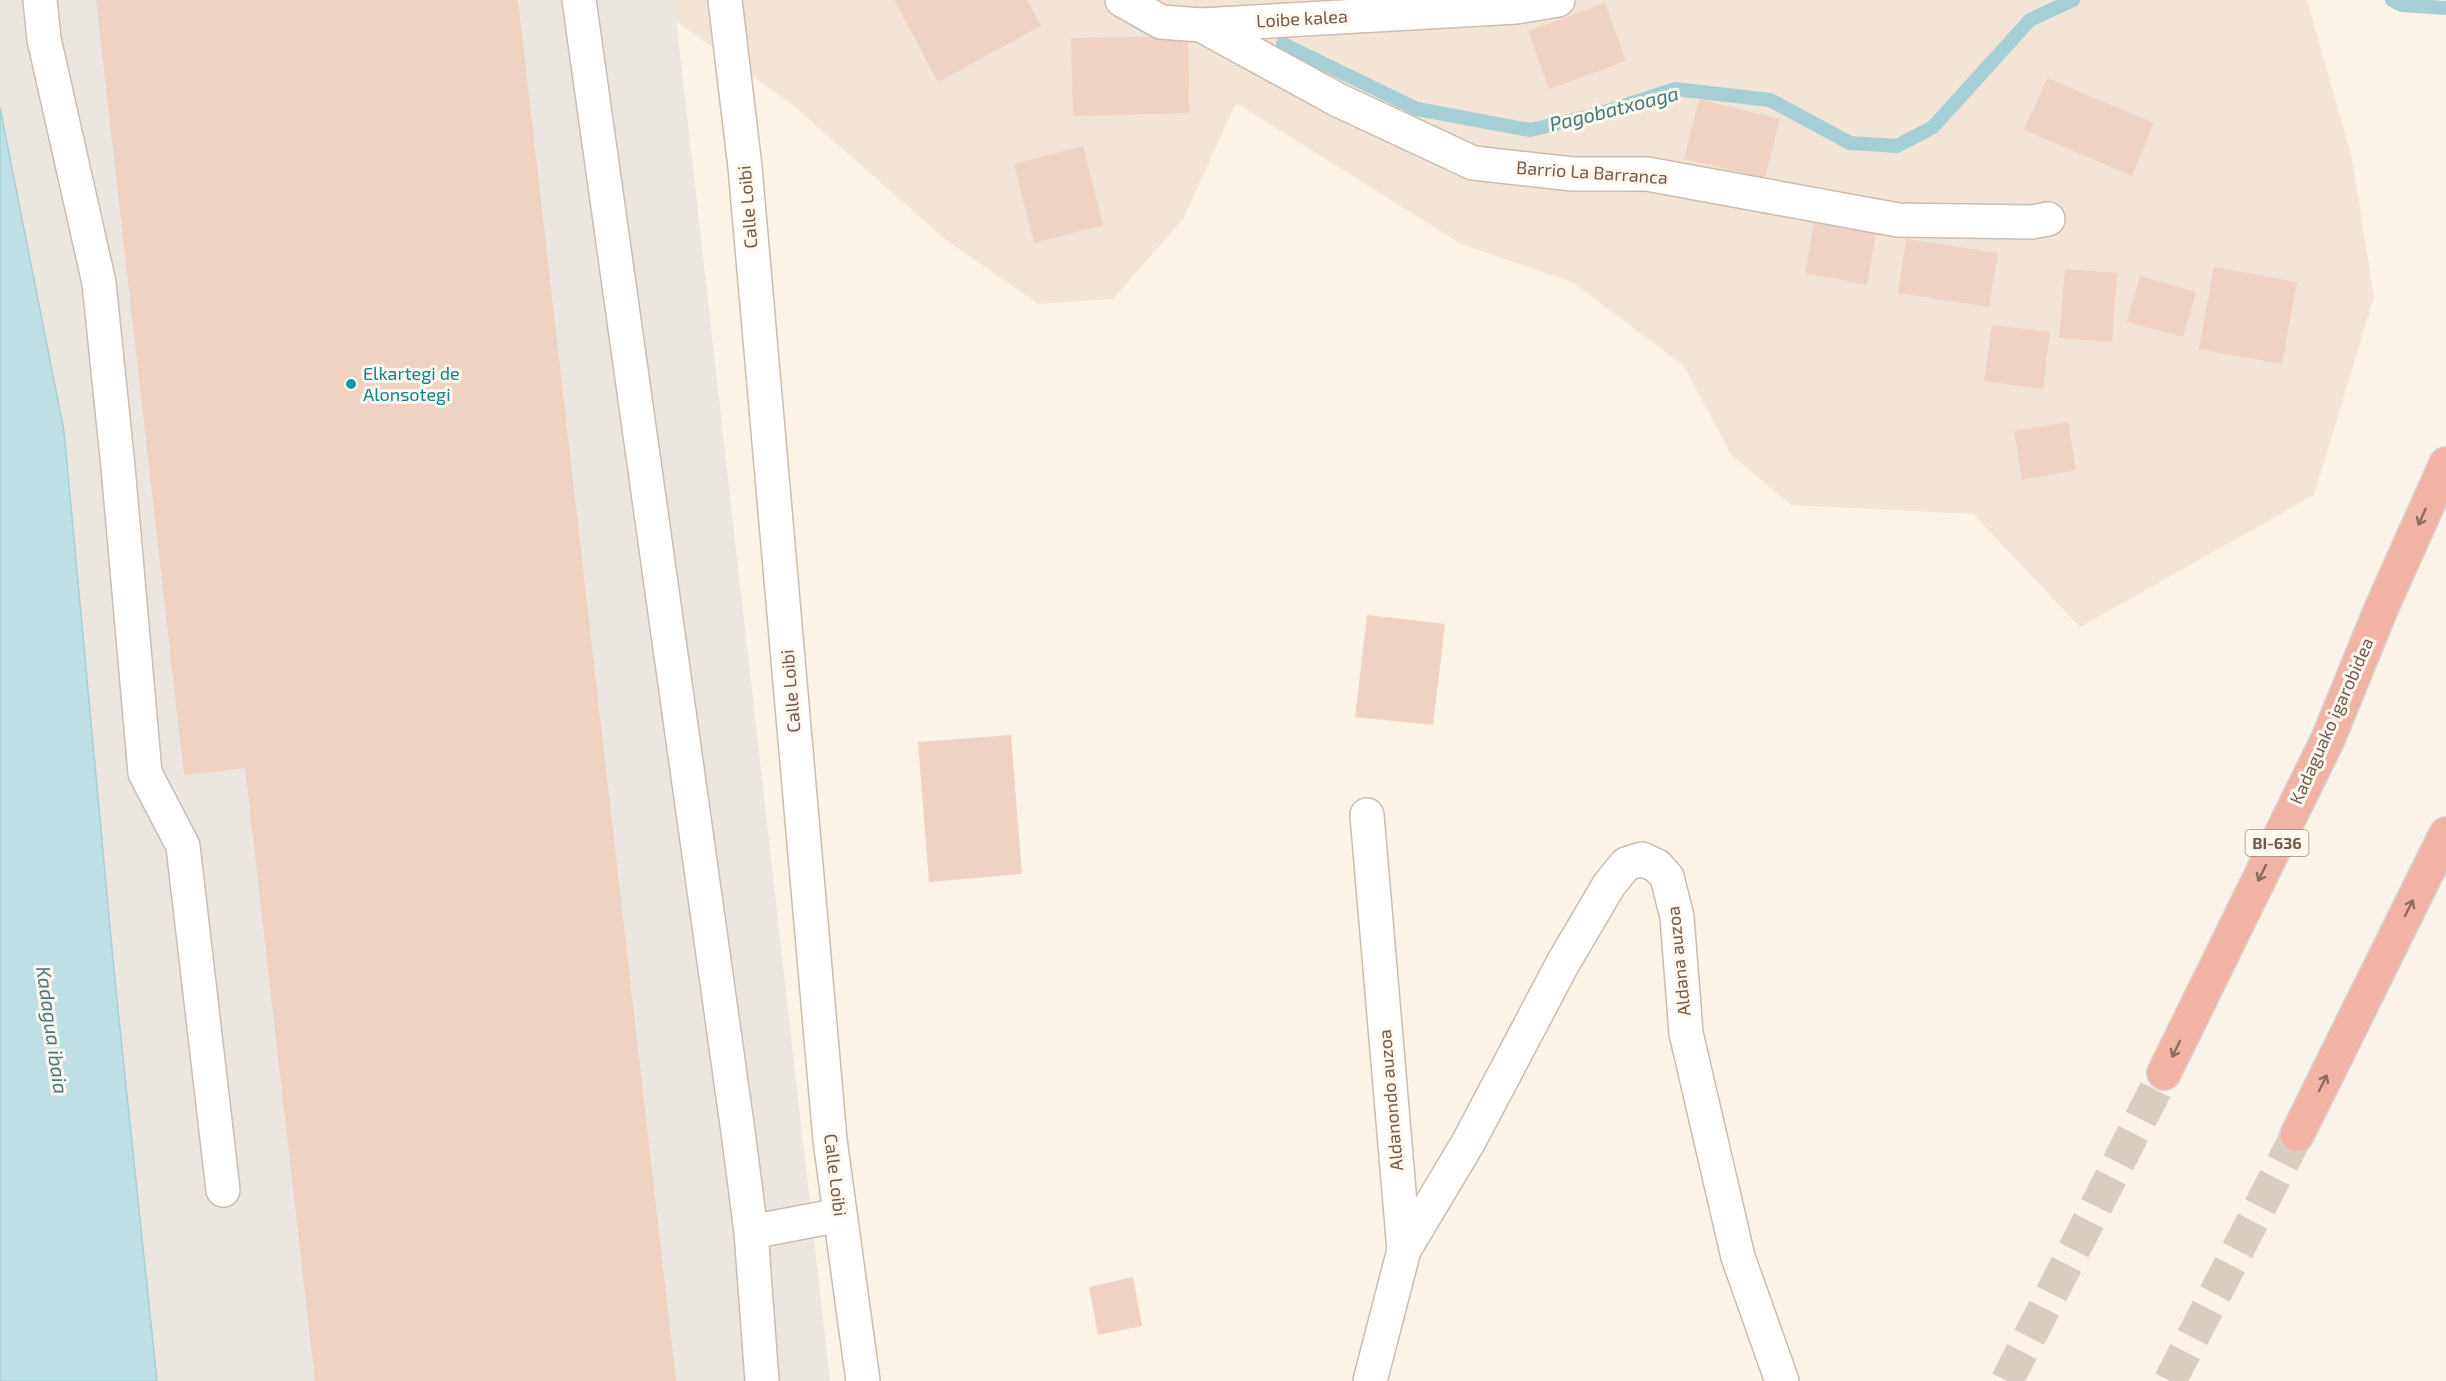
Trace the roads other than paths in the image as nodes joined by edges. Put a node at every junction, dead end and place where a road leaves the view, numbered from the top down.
1 (40, 0) edge
2 (579, 0) edge
3 (725, 0) edge
4 (1122, 0) edge
5 (1558, 0) edge
6 (1201, 25) junction
7 (2048, 219) dead end
8 (2446, 464) edge
9 (1367, 815) dead end
10 (2446, 834) edge
11 (2164, 1073) tunnel mouth
12 (2296, 1135) tunnel mouth
13 (223, 1190) dead end
14 (840, 1215) junction
15 (751, 1232) junction
16 (1404, 1250) junction
17 (762, 1381) edge
18 (863, 1381) edge
19 (1370, 1381) edge
20 (1782, 1381) edge

1 - 13 street
2 - 15 street
3 - 14 street, Calle Loibi
4 - 6 street, Loibe kalea
5 - 6 street, Loibe kalea
6 - 7 street, Barrio La Barranca
8 -> 11 highway, Kadaguako igarobidea / BI-636
9 - 16 street, Aldanondo auzoa
12 -> 10 highway
14 - 15 street
14 - 18 street, Calle Loibi
15 - 17 street
16 - 19 street, Aldanondo auzoa
16 - 20 street, Aldana auzoa

